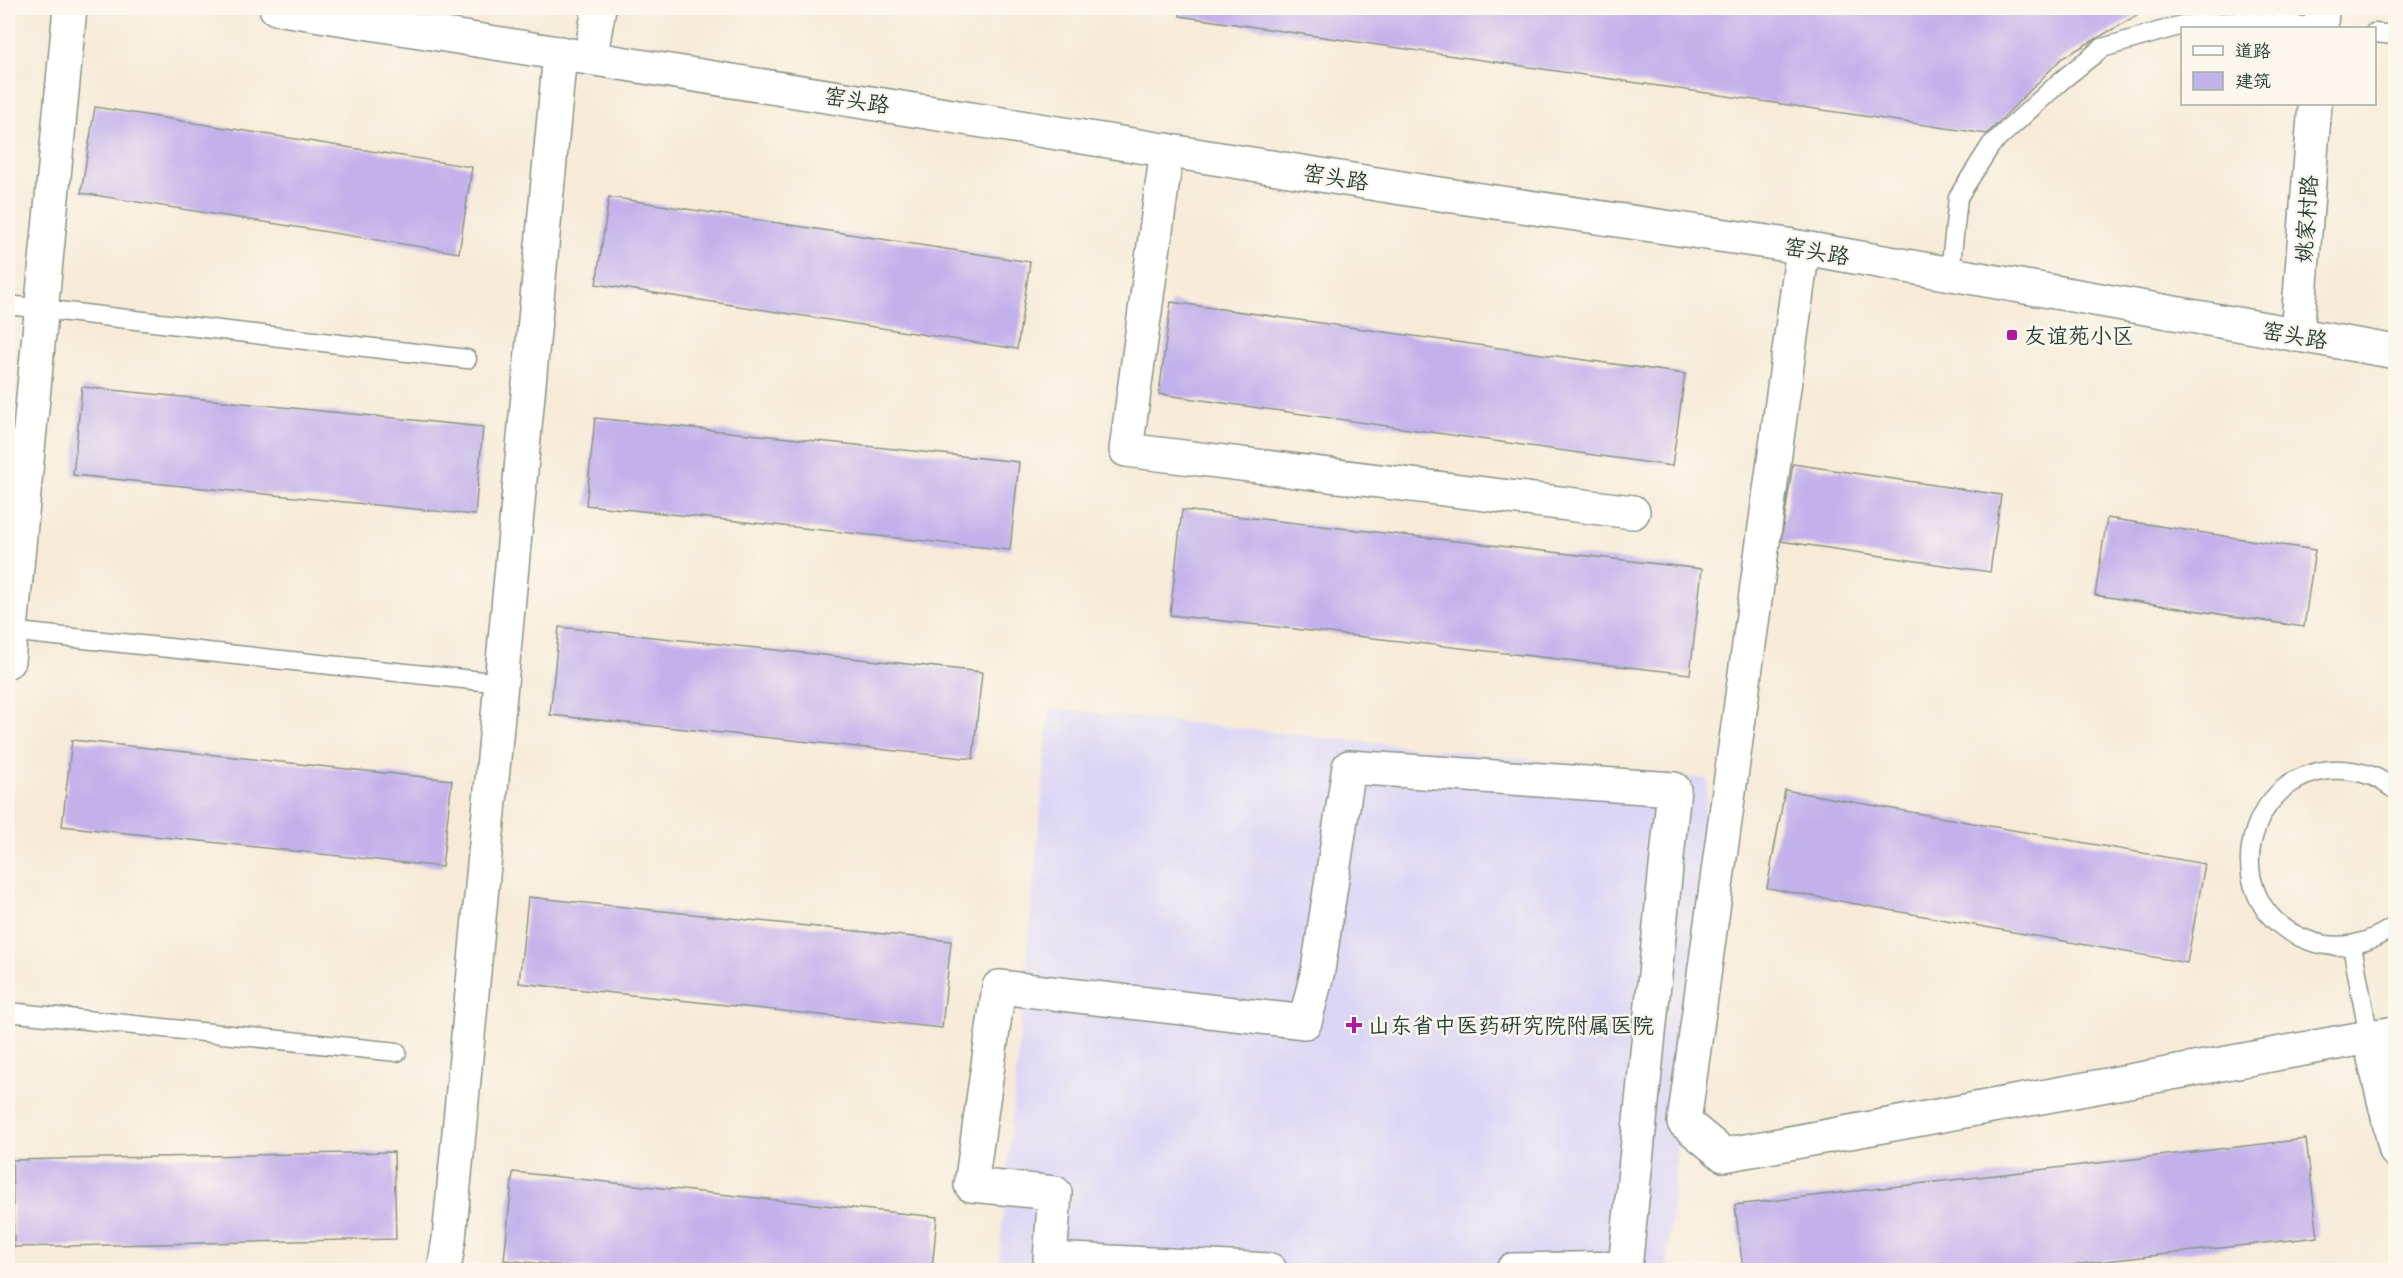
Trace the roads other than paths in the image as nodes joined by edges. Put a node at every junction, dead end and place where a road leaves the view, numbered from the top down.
1 (70, 8) edge
2 (276, 8) edge
3 (599, 8) edge
4 (2324, 23) edge
5 (2376, 33) edge
6 (2396, 35) edge
7 (592, 48) dead end
8 (560, 53) junction
9 (2315, 105) edge
10 (1167, 150) junction
11 (1803, 248) junction
12 (1950, 273) junction
13 (8, 305) edge
14 (42, 310) junction
15 (2297, 335) junction
16 (2396, 352) edge
17 (467, 359) dead end
18 (1633, 512) dead end
19 (9, 641) edge
20 (501, 683) junction
21 (2396, 790) edge
22 (2396, 926) edge
23 (2352, 946) junction
24 (8, 1011) edge
25 (2382, 1035) edge
26 (397, 1052) dead end
27 (2396, 1151) edge
28 (444, 1270) edge
29 (1270, 1270) edge
30 (1513, 1270) edge

1 - 14 street
2 - 8 street, 窑头路
3 - 7 street
4 - 12 lane
5 - 6 lane
8 - 10 street, 窑头路
8 - 20 street
9 - 15 street, 姚家村路
10 - 11 street, 窑头路
10 - 18 street
11 - 12 street, 窑头路
11 - 25 street
12 - 15 street, 窑头路
13 - 14 lane
14 - 17 lane
14 - 19 street
15 - 16 street, 窑头路
19 - 20 lane
20 - 28 street
21 - 23 lane
22 - 23 lane
23 - 25 lane
24 - 26 lane
25 - 27 street
29 - 30 street

